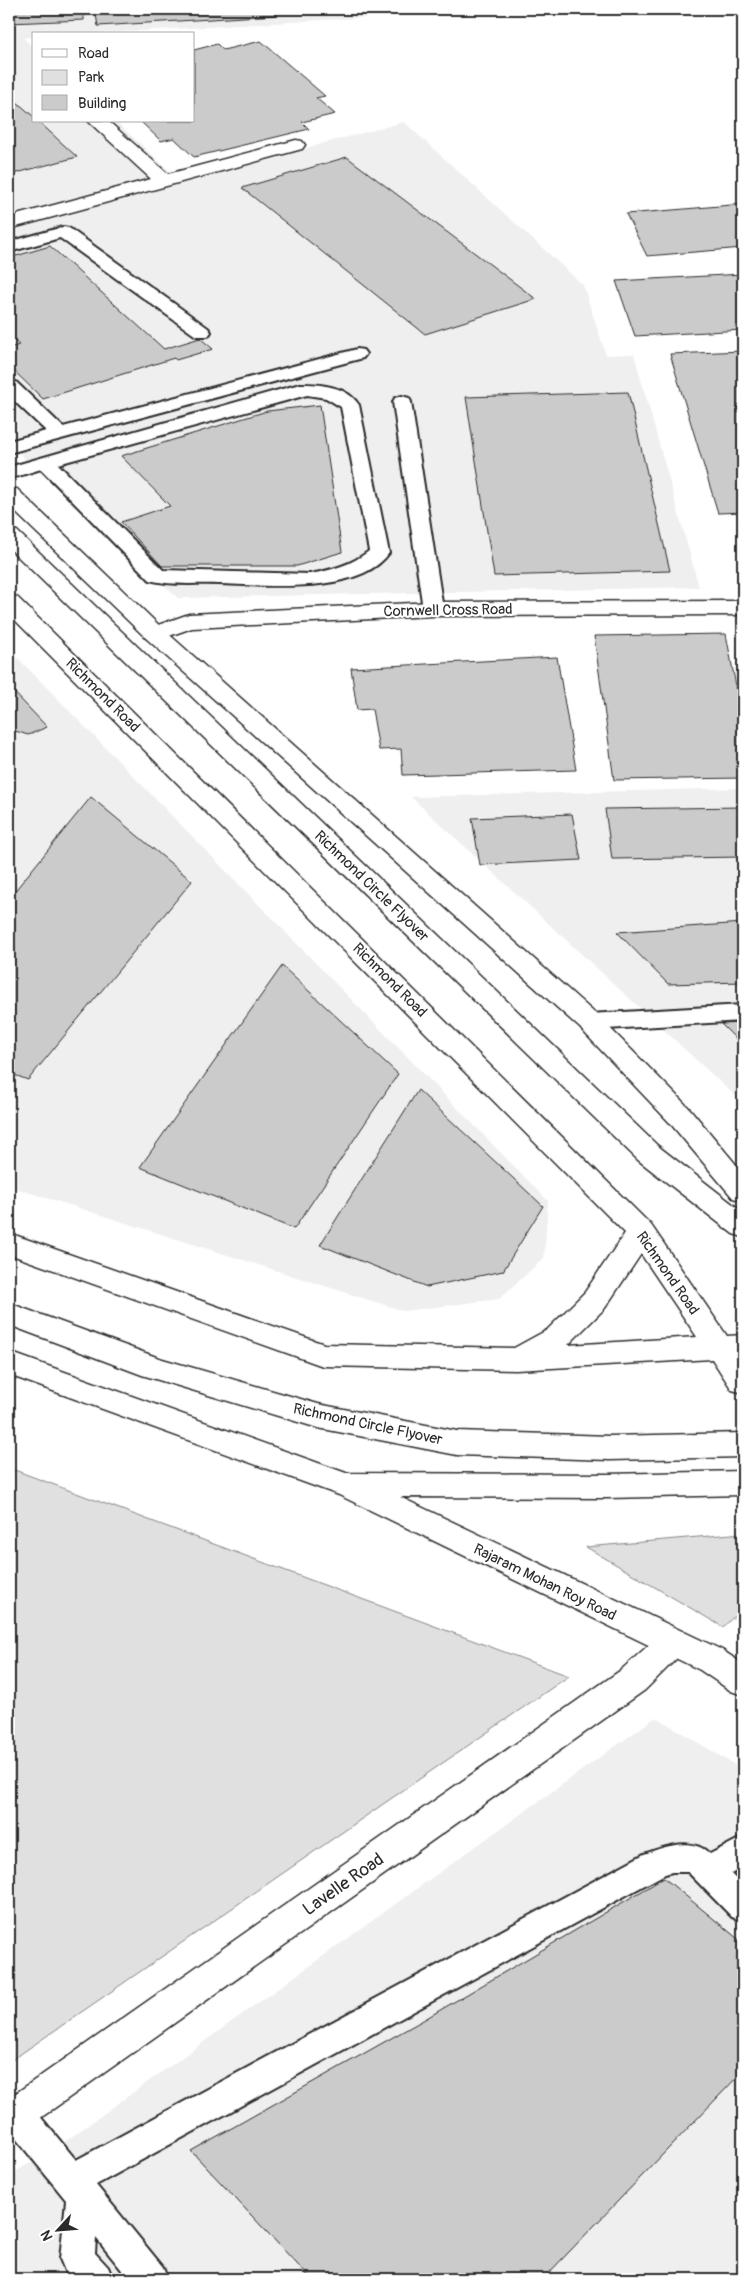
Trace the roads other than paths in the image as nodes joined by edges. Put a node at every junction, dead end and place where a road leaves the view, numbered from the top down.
1 (98, 122) edge
2 (296, 145) dead end
3 (165, 181) junction
4 (9, 223) edge
5 (9, 247) edge
6 (202, 332) dead end
7 (357, 354) dead end
8 (9, 386) edge
9 (402, 402) dead end
10 (58, 434) junction
11 (9, 447) edge
12 (45, 462) junction
13 (9, 473) edge
14 (9, 494) edge
15 (9, 536) edge
16 (9, 602) edge
17 (743, 608) edge
18 (433, 609) junction
19 (155, 634) junction
20 (743, 1013) edge
21 (589, 1022) junction
22 (743, 1191) edge
23 (743, 1227) edge
24 (642, 1232) junction
25 (9, 1243) edge
26 (9, 1314) edge
27 (731, 1346) edge
28 (516, 1359) junction
29 (9, 1363) edge
30 (743, 1382) edge
31 (743, 1445) edge
32 (743, 1483) edge
33 (345, 1485) junction
34 (672, 1643) junction
35 (743, 1681) edge
36 (743, 1851) edge
37 (708, 1871) junction
38 (743, 1907) edge
39 (13, 2116) edge
40 (77, 2189) junction
41 (96, 2279) edge
42 (151, 2279) edge

1 - 3 main road
2 - 3 main road
3 - 4 main road
5 - 6 lane
7 - 10 lane
8 - 10 lane
9 - 18 lane
10 - 11 lane
12 - 12 lane
12 - 13 lane
14 - 19 main road
15 - 23 main road, Richmond Circle Flyover
16 - 24 main road, Richmond Road
17 - 18 main road, Cornwell Cross Road
18 - 19 main road, Cornwell Cross Road
19 - 21 main road
20 - 21 lane
21 - 22 main road
24 - 27 main road, Richmond Road
24 - 28 main road
25 - 28 main road
26 - 31 main road, Richmond Circle Flyover
27 - 28 main road
27 - 30 main road, Richmond Road
29 - 33 main road
32 - 33 main road
33 - 34 main road, Rajaram Mohan Roy Road
34 - 35 main road, Rajaram Mohan Roy Road
34 - 39 main road, Lavelle Road
36 - 37 lane
37 - 38 lane
37 - 40 lane
39 - 40 lane
40 - 41 lane
40 - 42 lane

